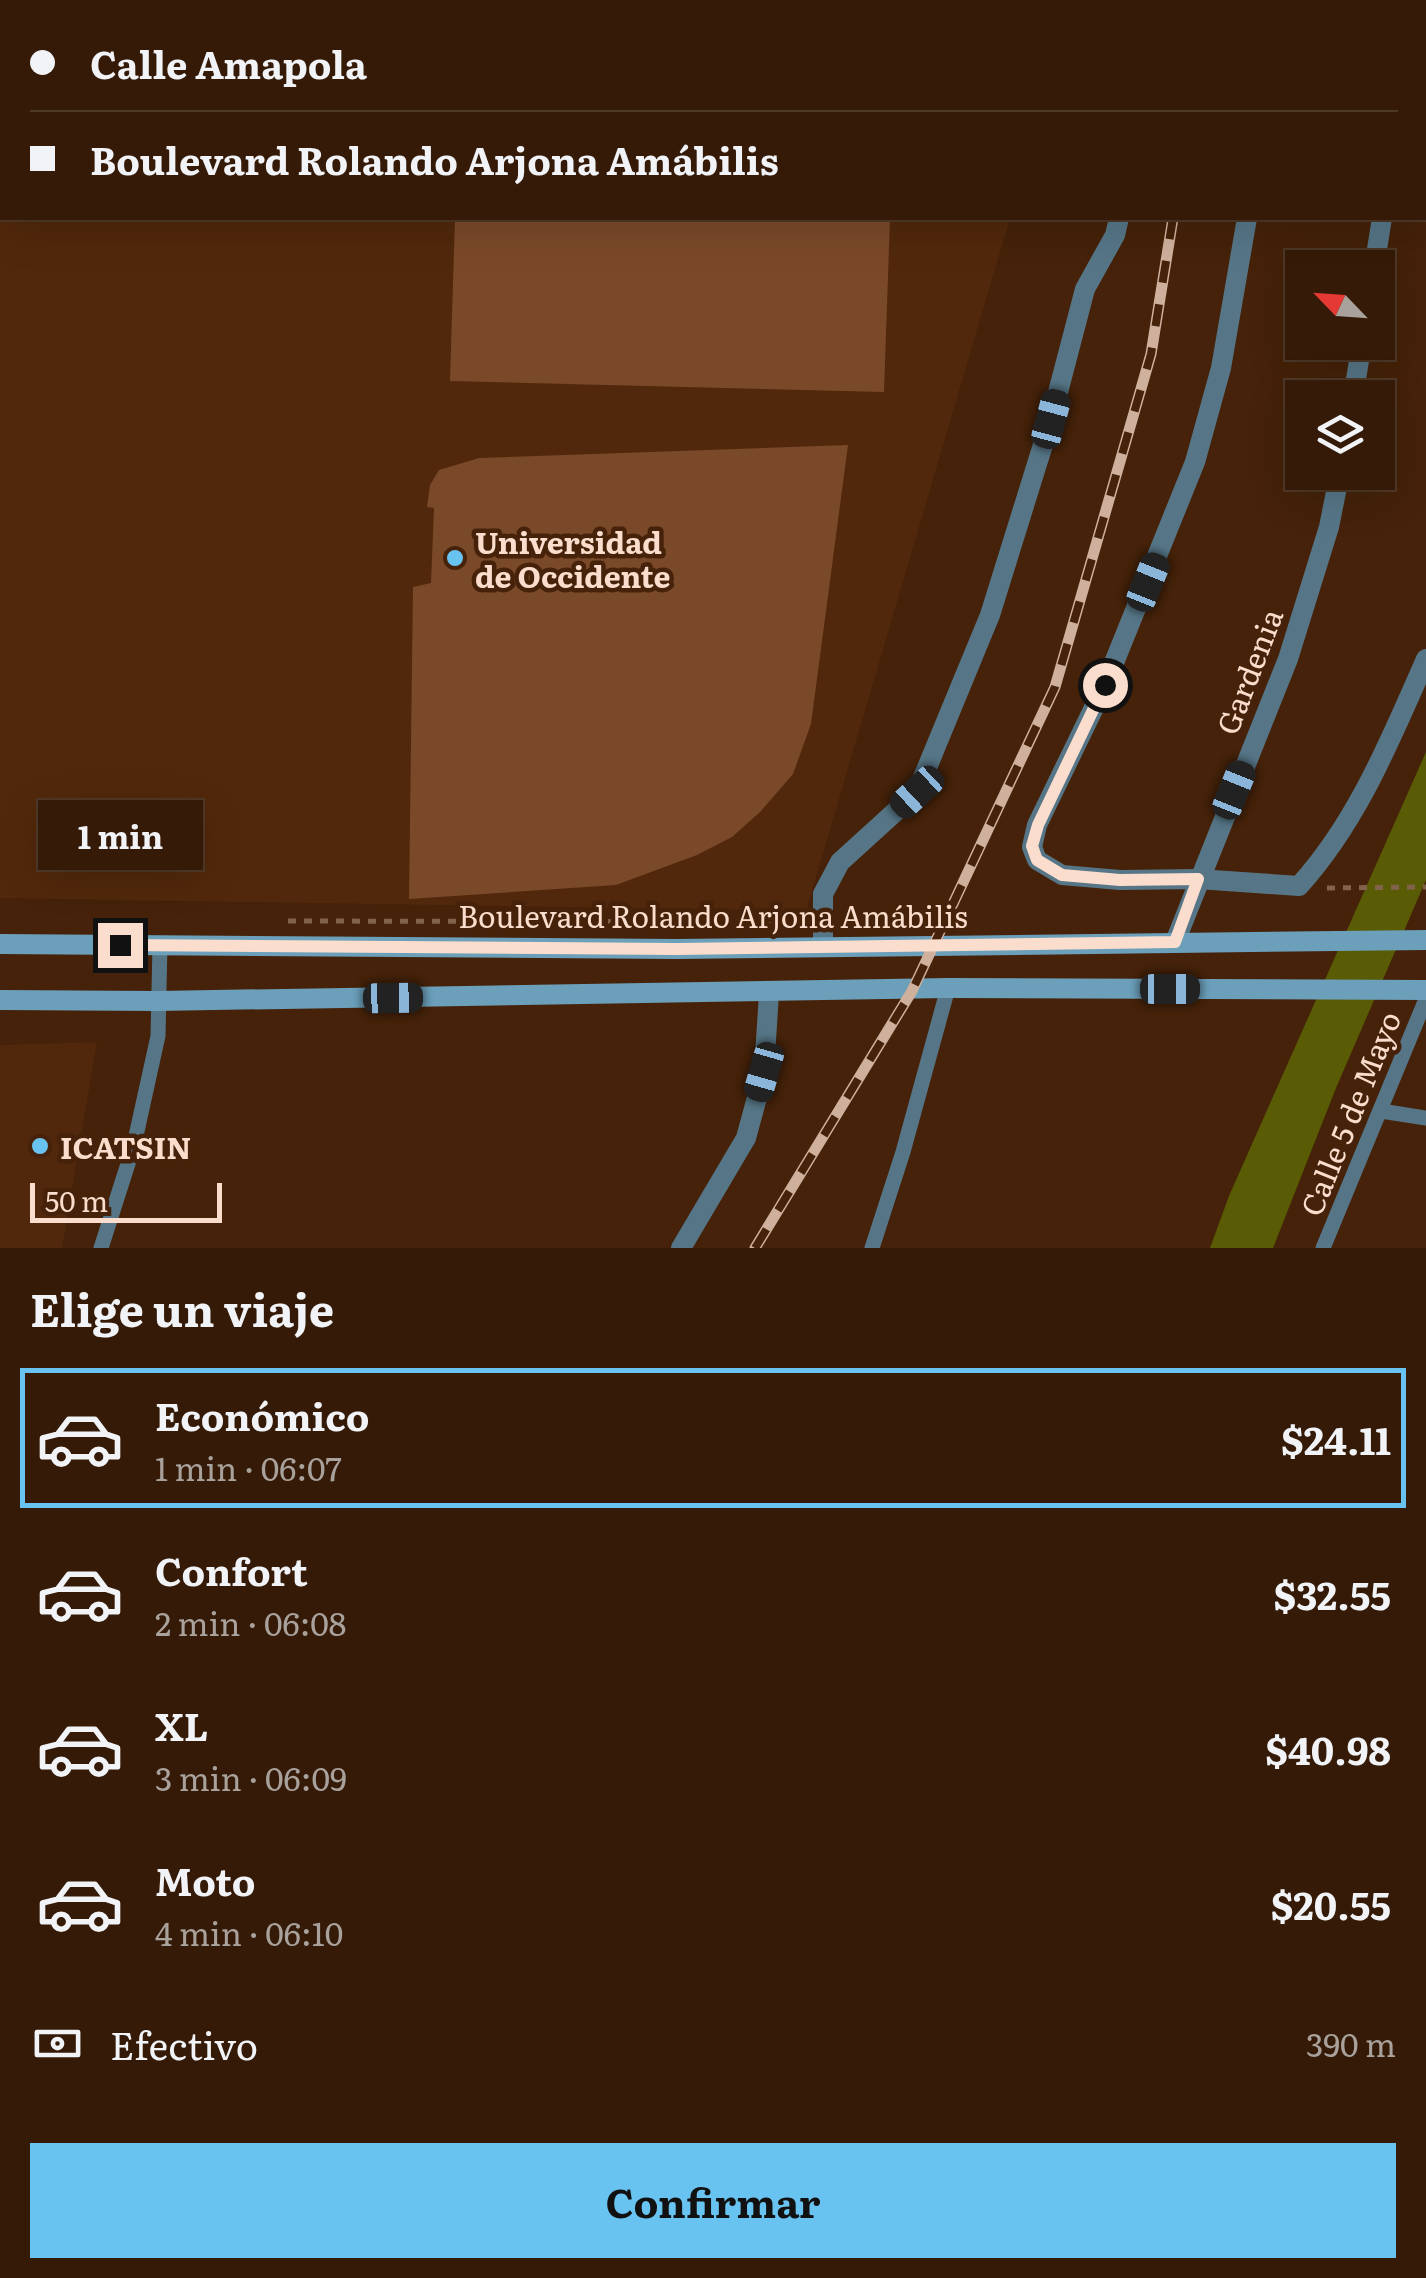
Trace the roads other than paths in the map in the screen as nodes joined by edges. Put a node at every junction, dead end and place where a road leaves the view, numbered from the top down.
1 (1119, 220) edge
2 (1248, 220) edge
3 (1382, 220) edge
4 (1377, 250) edge
5 (1337, 490) edge
6 (1426, 659) edge
7 (1198, 879) junction
8 (1426, 940) edge
9 (1175, 942) junction
10 (0, 944) edge
11 (160, 946) junction
12 (824, 946) junction
13 (948, 988) junction
14 (769, 993) junction
15 (1420, 994) edge
16 (0, 1000) edge
17 (157, 1002) junction
18 (1420, 1032) edge
19 (1381, 1111) junction
20 (1426, 1118) edge
21 (102, 1248) edge
22 (681, 1248) edge
23 (872, 1248) edge
24 (1323, 1248) edge

1 - 12 street
2 - 7 street
3 - 4 street
5 - 7 street, Gardenia
6 - 7 street
7 - 9 street, Gardenia
8 - 9 main road, Boulevard Rolando Arjona Amábilis
9 - 12 main road, Boulevard Rolando Arjona Amábilis
10 - 11 main road, Boulevard Rolando Arjona Amábilis
11 - 12 main road, Boulevard Rolando Arjona Amábilis
11 - 17 lane
13 - 14 main road
13 - 15 main road
13 - 23 lane
14 - 17 main road
14 - 22 street
15 - 18 lane, Calle 5 de Mayo
16 - 17 main road
17 - 21 lane
18 - 19 lane, Calle 5 de Mayo
19 - 20 lane
19 - 24 lane, Calle 5 de Mayo

